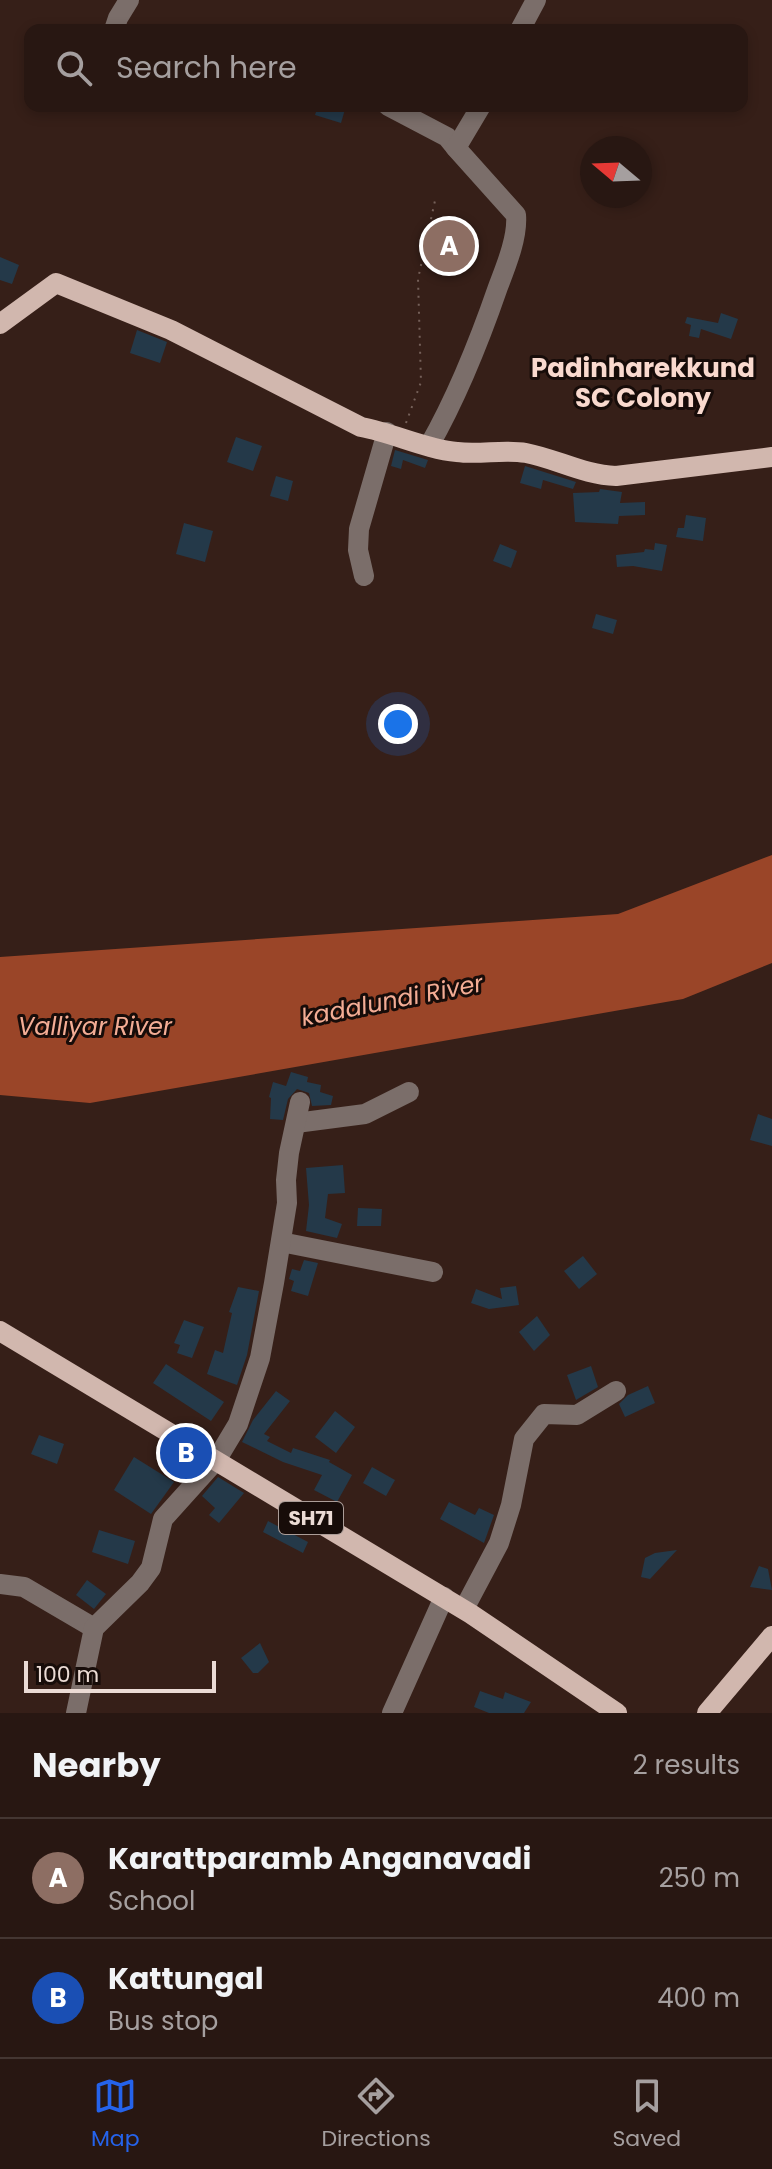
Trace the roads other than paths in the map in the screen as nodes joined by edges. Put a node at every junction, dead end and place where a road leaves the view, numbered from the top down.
1 (129, 0) edge
2 (536, 0) edge
3 (117, 24) edge
4 (523, 24) edge
5 (399, 112) edge
6 (477, 112) edge
7 (456, 148) junction
8 (0, 324) edge
9 (394, 434) junction
10 (429, 446) junction
11 (772, 457) edge
12 (364, 576) dead end
13 (409, 1092) dead end
14 (300, 1102) dead end
15 (296, 1123) junction
16 (281, 1242) junction
17 (433, 1272) dead end
18 (0, 1331) edge
19 (616, 1391) dead end
20 (217, 1459) junction
21 (0, 1584) edge
22 (444, 1597) junction
23 (464, 1609) junction
24 (94, 1628) junction
25 (772, 1636) edge
26 (76, 1713) edge
27 (392, 1713) edge
28 (617, 1713) edge
29 (707, 1713) edge

1 - 3 street
2 - 4 street
5 - 7 street
6 - 7 street
7 - 10 street
8 - 9 main road
9 - 10 main road
9 - 12 street
10 - 11 main road
13 - 15 street
14 - 15 street
15 - 16 street
16 - 17 street
16 - 20 street
18 - 20 main road, SH71
19 - 23 street
20 - 22 main road, SH71
20 - 24 street
21 - 24 street
22 - 23 main road, SH71
22 - 27 street
23 - 28 main road, SH71
24 - 26 street
25 - 29 main road

